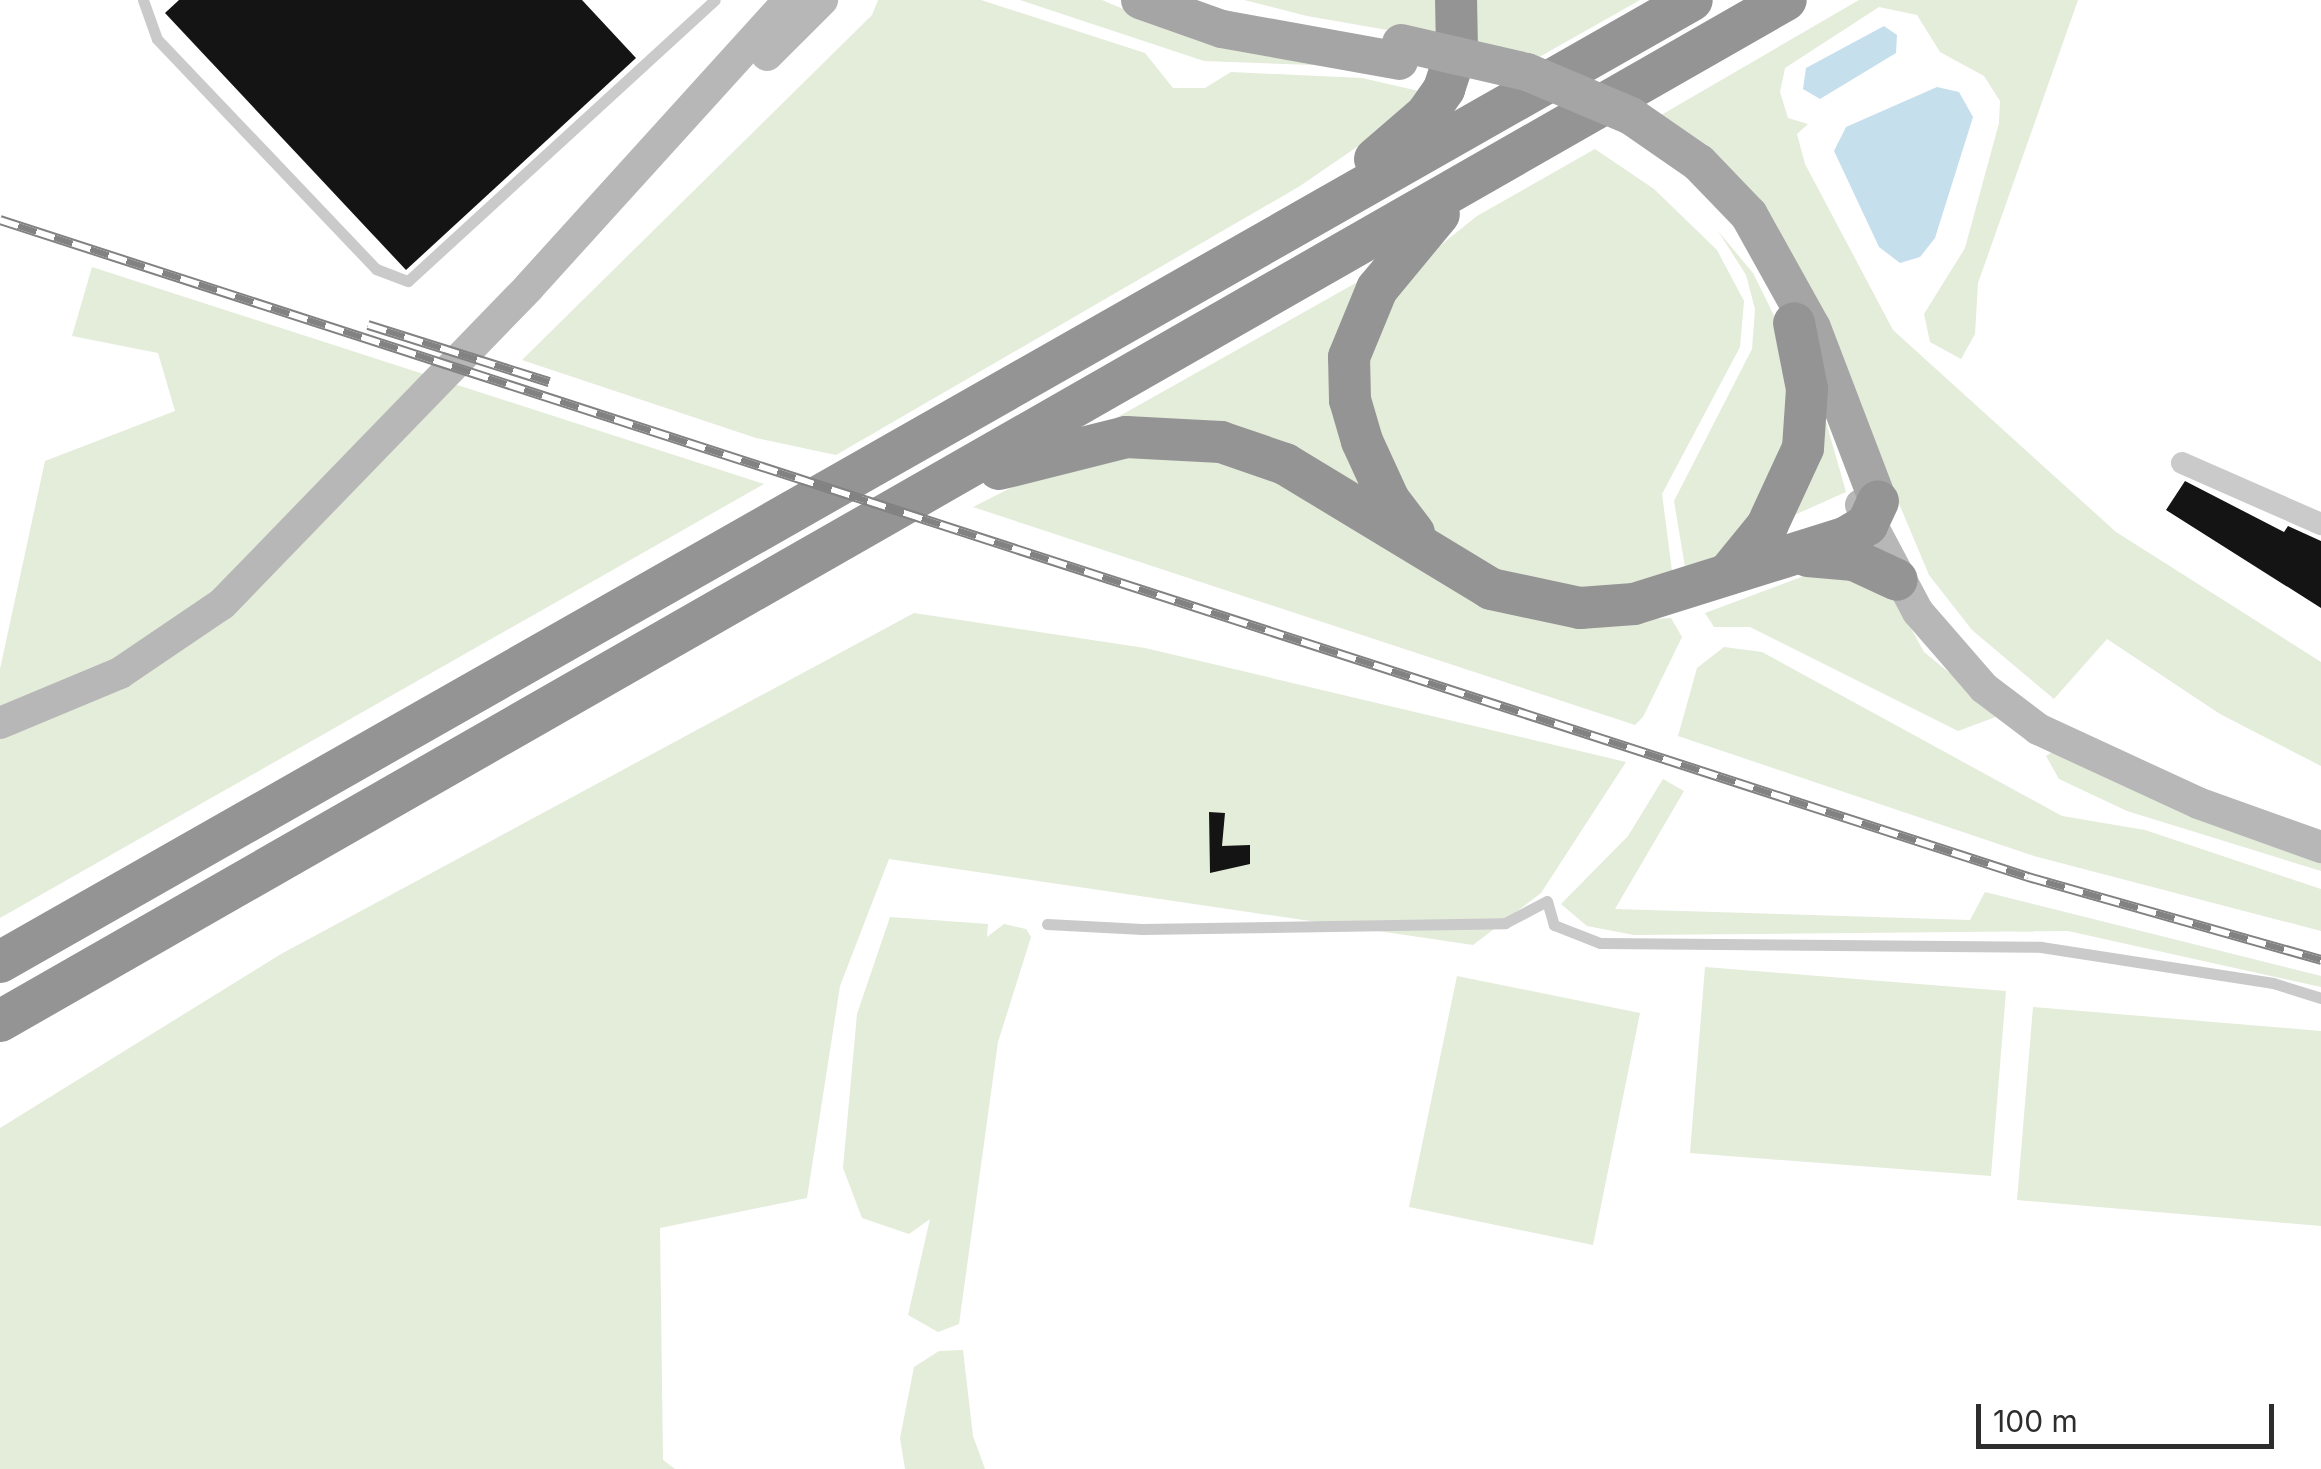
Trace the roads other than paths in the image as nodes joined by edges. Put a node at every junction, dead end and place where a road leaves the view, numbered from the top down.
1 (144, 0) edge
2 (714, 0) edge
3 (789, 0) edge
4 (822, 0) edge
5 (1140, 0) edge
6 (1208, 0) edge
7 (1456, 0) edge
8 (1692, 0) edge
9 (1786, 0) edge
10 (1400, 52) junction
11 (1479, 175) junction
12 (1740, 220) junction
13 (1264, 245) junction
14 (529, 288) junction
15 (1794, 323) junction
16 (2182, 463) dead end
17 (927, 492) junction
18 (2321, 524) edge
19 (1878, 530) junction
20 (1798, 555) junction
21 (1434, 556) junction
22 (1740, 562) junction
23 (0, 723) edge
24 (2321, 835) edge
25 (2321, 848) edge
26 (1047, 924) dead end
27 (0, 962) edge
28 (2321, 998) edge
29 (0, 1022) edge

1 - 2 lane
3 - 14 main road
4 - 14 main road
5 - 10 main road
6 - 10 main road
7 - 13 highway
8 - 13 highway
9 - 11 highway
10 - 12 main road, bridge
11 - 17 highway
11 - 21 highway
12 - 15 main road
12 - 19 main road
13 - 27 highway
14 - 23 main road
15 - 19 main road
15 - 22 highway
16 - 18 street
17 - 21 highway
17 - 29 highway
19 - 20 highway
19 - 20 highway
19 - 22 highway
19 - 24 main road
19 - 25 main road
20 - 22 highway
21 - 22 highway
26 - 28 lane

